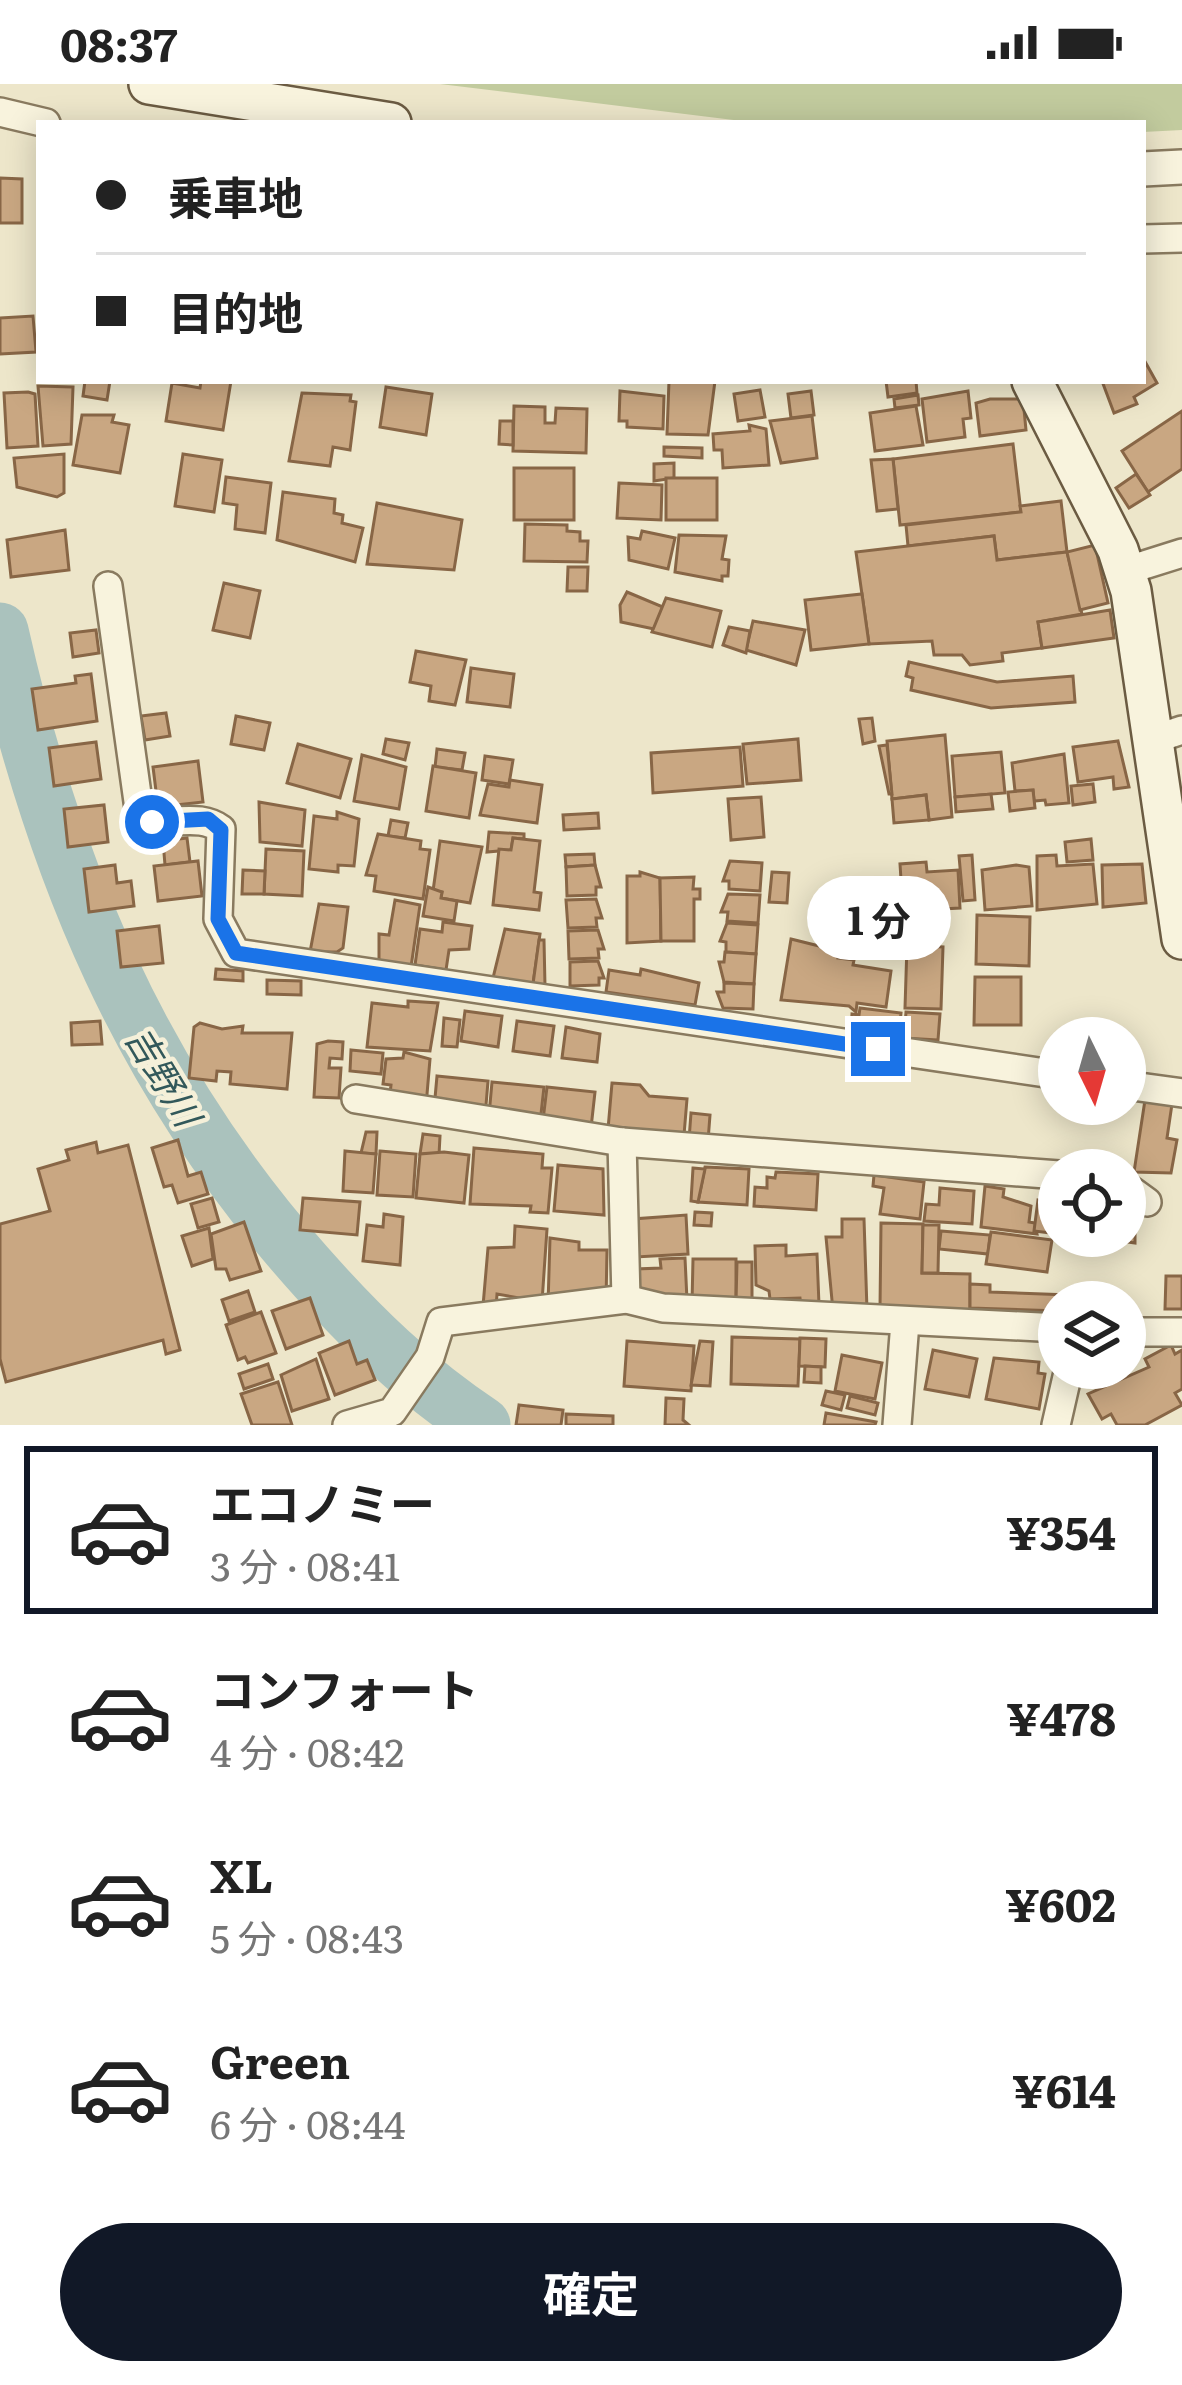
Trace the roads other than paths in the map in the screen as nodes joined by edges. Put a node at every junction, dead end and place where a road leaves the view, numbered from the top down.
1 (149, 84) edge
2 (0, 112) edge
3 (372, 120) edge
4 (36, 121) edge
5 (1182, 167) edge
6 (1146, 169) edge
7 (1182, 238) edge
8 (1146, 239) edge
9 (1033, 384) edge
10 (1182, 553) edge
11 (1125, 571) junction
12 (109, 586) dead end
13 (1168, 734) edge
14 (1182, 940) edge
15 (1038, 1072) edge
16 (1146, 1088) edge
17 (1182, 1093) edge
18 (356, 1100) dead end
19 (622, 1142) junction
20 (1038, 1173) edge
21 (626, 1299) junction
22 (904, 1322) junction
23 (1038, 1327) edge
24 (1146, 1332) edge
25 (1182, 1332) edge
26 (1064, 1389) edge
27 (347, 1425) edge
28 (897, 1425) edge
29 (1056, 1425) edge

1 - 3 main road
2 - 4 street
5 - 6 street
7 - 8 street
9 - 11 main road
10 - 11 street
11 - 13 main road
12 - 15 street
13 - 14 main road
16 - 17 street
18 - 19 street
19 - 20 street
19 - 21 street
21 - 22 street
21 - 27 street
22 - 23 street
22 - 28 street
24 - 25 street
26 - 29 street

